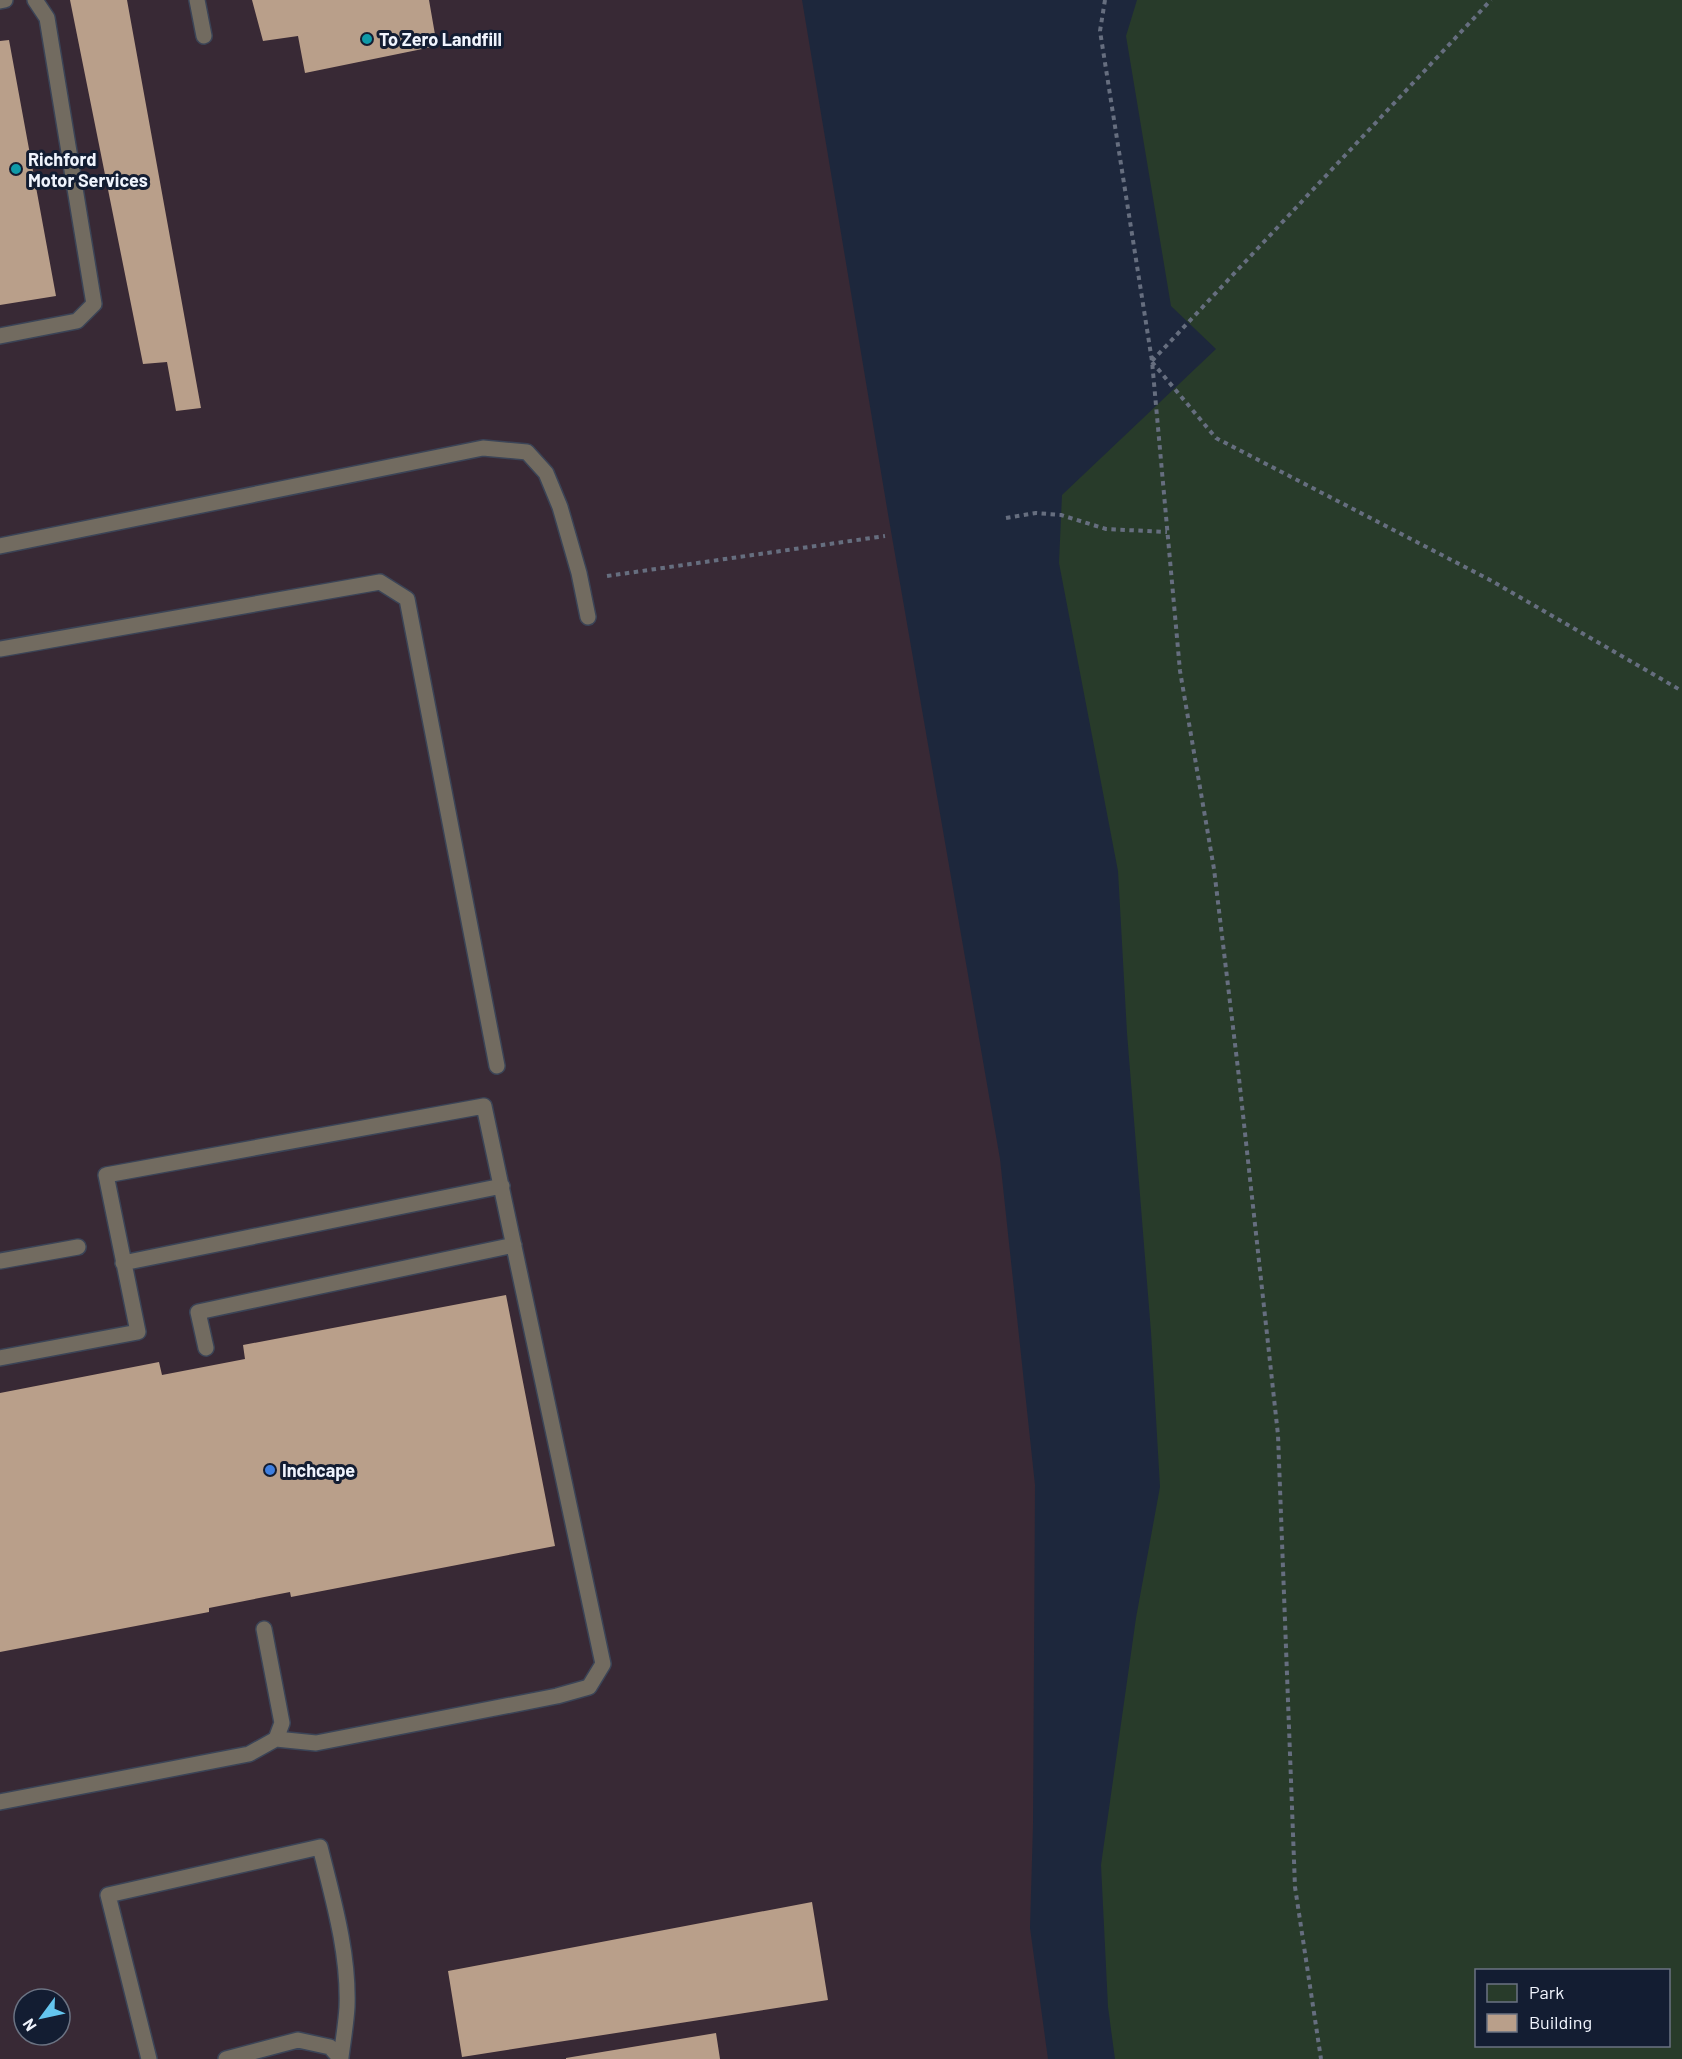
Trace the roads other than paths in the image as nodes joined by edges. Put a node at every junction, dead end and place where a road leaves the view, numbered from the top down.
1 (5, 0) edge
2 (34, 0) edge
3 (197, 0) edge
4 (0, 1) edge
5 (204, 36) dead end
6 (0, 336) edge
7 (0, 546) edge
8 (588, 617) dead end
9 (0, 649) edge
10 (497, 1066) dead end
11 (501, 1186) junction
12 (514, 1245) junction
13 (78, 1247) dead end
14 (0, 1261) edge
15 (123, 1263) junction
16 (206, 1348) dead end
17 (0, 1358) edge
18 (264, 1629) dead end
19 (276, 1739) junction
20 (0, 1802) edge
21 (341, 2058) edge
22 (149, 2059) edge
23 (226, 2059) edge

1 - 4 lane
2 - 6 lane
3 - 5 lane
7 - 8 lane
9 - 10 lane
11 - 12 lane
11 - 15 lane
11 - 15 lane
12 - 16 lane
12 - 19 lane
13 - 14 lane
15 - 17 lane
18 - 19 lane
19 - 20 lane
21 - 22 lane
21 - 23 lane

